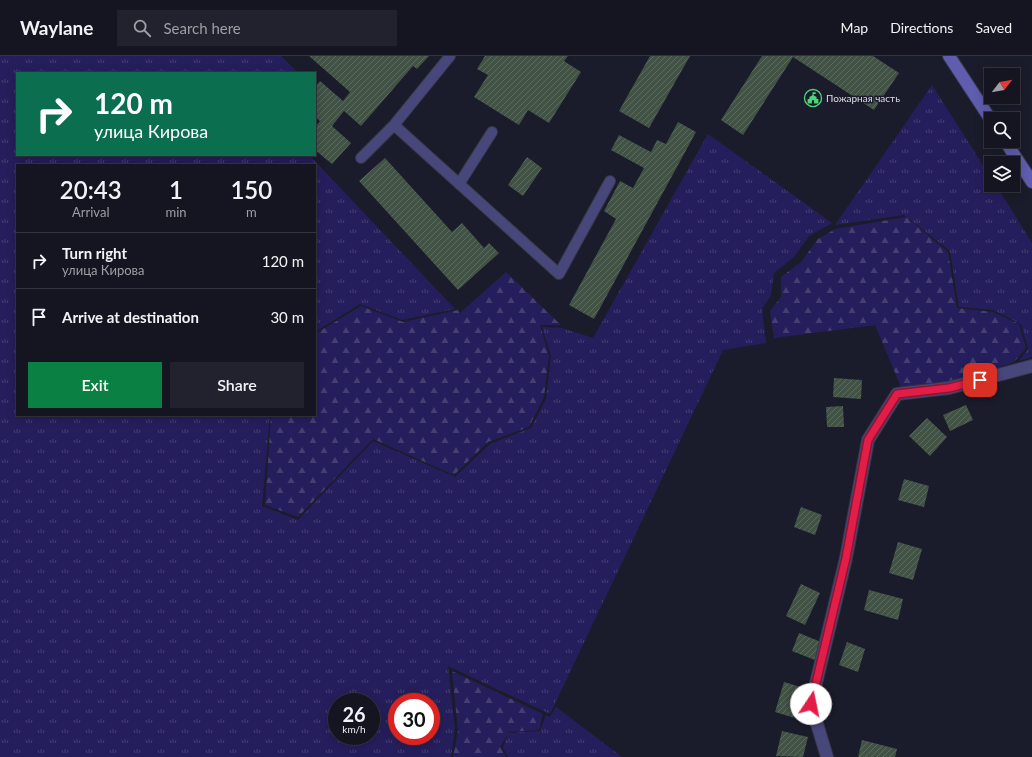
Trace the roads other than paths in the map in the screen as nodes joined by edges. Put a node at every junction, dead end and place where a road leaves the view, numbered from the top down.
1 (450, 56) edge
2 (949, 56) edge
3 (986, 112) edge
4 (394, 124) junction
5 (492, 132) dead end
6 (1010, 148) edge
7 (360, 158) dead end
8 (610, 181) dead end
9 (1032, 182) edge
10 (459, 184) junction
11 (1032, 366) edge
12 (826, 757) edge

1 - 4 lane
2 - 3 main road
4 - 7 lane
4 - 10 lane
5 - 10 lane
6 - 9 main road
8 - 10 lane
11 - 12 street

